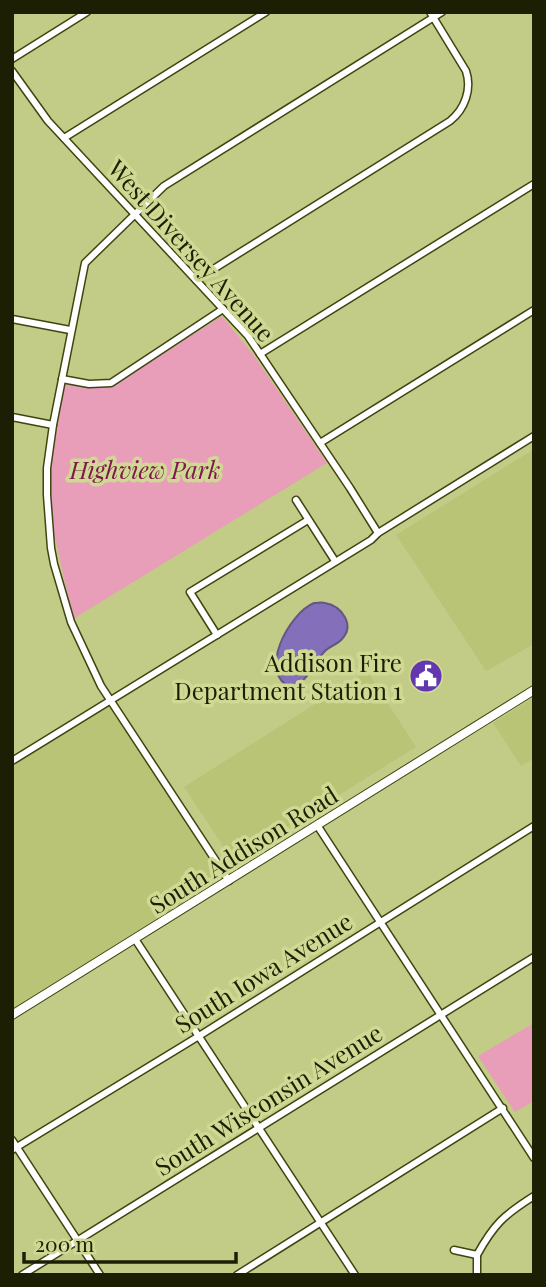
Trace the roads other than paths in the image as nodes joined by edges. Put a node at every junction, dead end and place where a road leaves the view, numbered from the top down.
1 (87, 12) edge
2 (266, 12) edge
3 (442, 12) edge
4 (432, 15) edge
5 (12, 59) edge
6 (12, 71) edge
7 (64, 138) junction
8 (534, 184) edge
9 (134, 214) junction
10 (196, 280) junction
11 (223, 309) junction
12 (534, 310) edge
13 (12, 319) edge
14 (71, 330) junction
15 (260, 354) junction
16 (62, 379) junction
17 (12, 417) edge
18 (53, 425) junction
19 (534, 436) edge
20 (320, 443) junction
21 (296, 500) dead end
22 (308, 520) junction
23 (378, 533) junction
24 (335, 561) junction
25 (217, 635) junction
26 (534, 690) edge
27 (110, 701) junction
28 (12, 761) edge
29 (317, 825) junction
30 (534, 826) edge
31 (229, 881) junction
32 (380, 921) junction
33 (135, 939) junction
34 (534, 957) edge
35 (442, 1014) junction
36 (12, 1015) edge
37 (199, 1036) junction
38 (503, 1108) junction
39 (259, 1128) junction
40 (12, 1140) edge
41 (15, 1148) edge
42 (534, 1158) edge
43 (534, 1196) edge
44 (321, 1222) junction
45 (77, 1240) junction
46 (454, 1250) dead end
47 (477, 1255) junction
48 (22, 1275) edge
49 (100, 1275) edge
50 (237, 1275) edge
51 (355, 1275) edge
52 (477, 1275) edge

1 - 5 street
2 - 7 street
3 - 4 street
4 - 9 street
4 - 10 street
6 - 7 street, West Diversey Avenue
7 - 9 street, West Diversey Avenue
8 - 15 street
9 - 10 street, West Diversey Avenue
9 - 14 street
10 - 11 street, West Diversey Avenue
11 - 15 street, West Diversey Avenue
11 - 16 street
12 - 20 street
13 - 14 street
14 - 16 street
15 - 20 street, West Diversey Avenue
16 - 18 street
17 - 18 street
18 - 27 street
19 - 23 street
20 - 23 street, West Diversey Avenue
21 - 22 street
22 - 24 street
22 - 25 street
23 - 24 street
24 - 25 street
25 - 27 street
26 - 29 street, South Addison Road
27 - 28 street
27 - 31 street
29 - 31 street, South Addison Road
29 - 32 street
30 - 32 street, South Iowa Avenue
31 - 33 street, South Addison Road
32 - 35 street
32 - 37 street, South Iowa Avenue
33 - 36 street, South Addison Road
33 - 37 street
34 - 35 street, South Wisconsin Avenue
35 - 38 street
35 - 39 street, South Wisconsin Avenue
37 - 39 street
37 - 41 street, South Iowa Avenue
38 - 42 street
38 - 44 street
39 - 44 street
39 - 45 street, South Wisconsin Avenue
40 - 41 street
41 - 45 street
43 - 47 street
44 - 50 street
44 - 51 street
45 - 48 street, South Wisconsin Avenue
45 - 49 street
46 - 47 street
47 - 52 street

